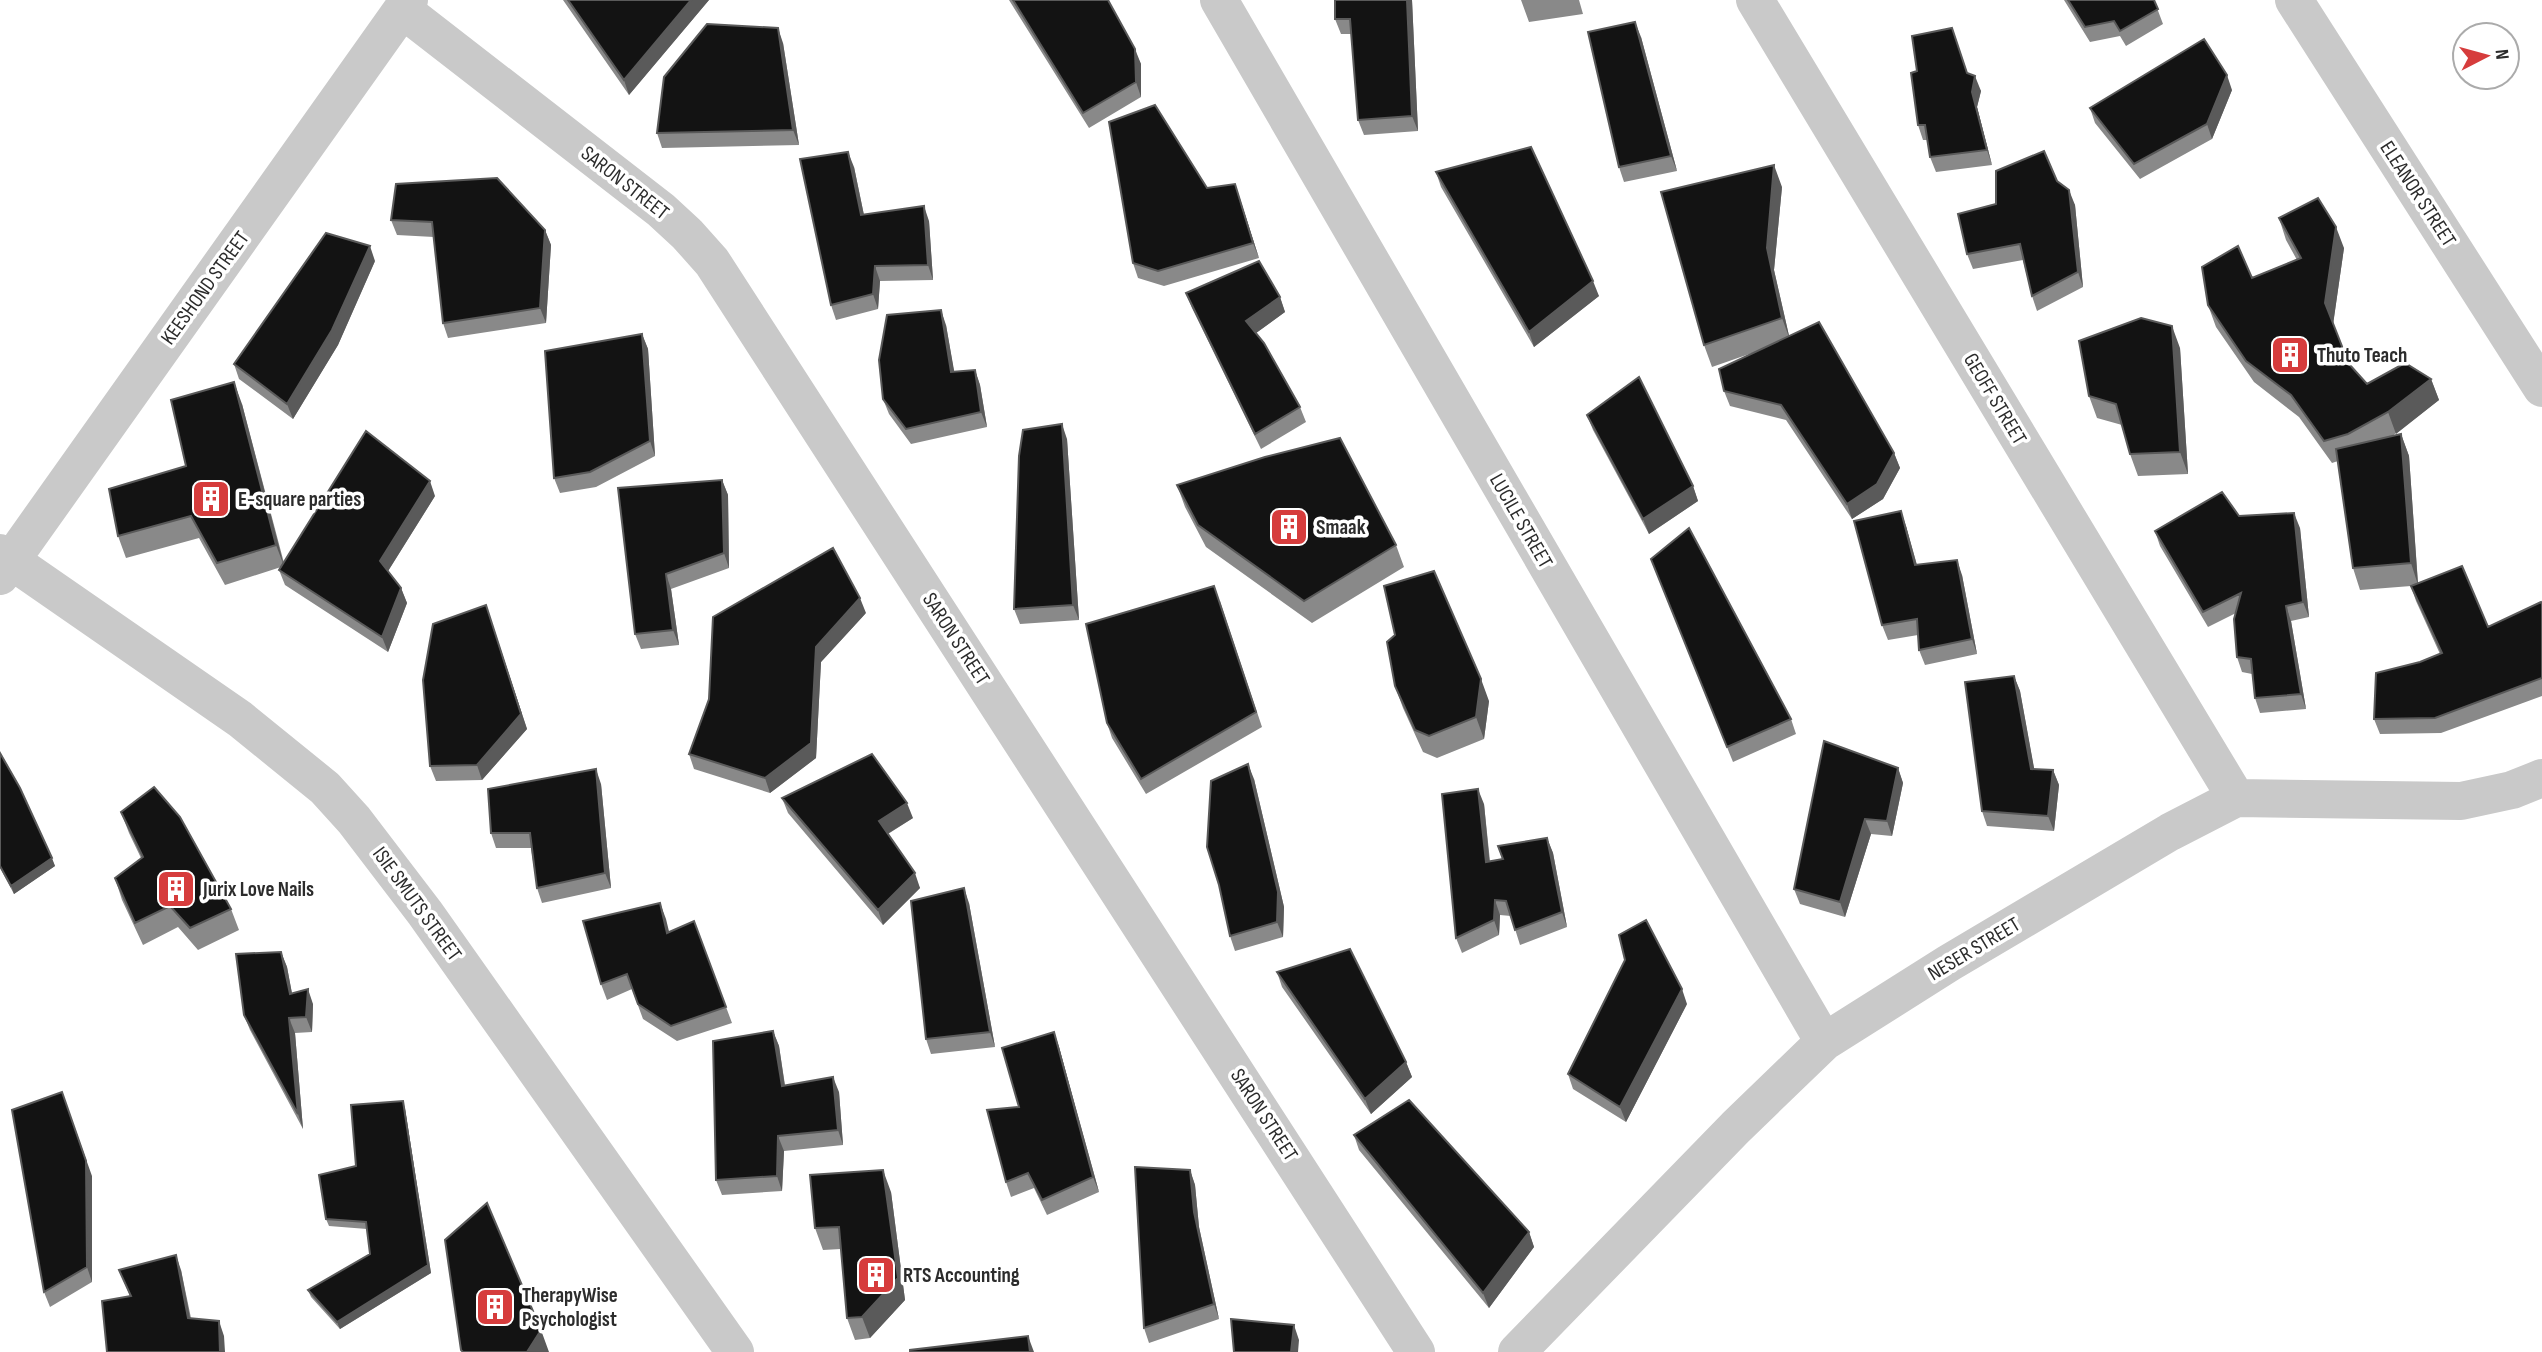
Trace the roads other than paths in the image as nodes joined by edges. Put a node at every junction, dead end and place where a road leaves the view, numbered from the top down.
1 (1219, 0) edge
2 (1755, 0) edge
3 (2294, 0) edge
4 (406, 5) edge
5 (2542, 388) edge
6 (3, 563) edge
7 (2542, 778) edge
8 (2236, 798) junction
9 (1824, 1042) junction
10 (735, 1352) edge
11 (1416, 1352) edge
12 (1517, 1352) edge

1 - 9 street, LUCILE STREET
2 - 8 street, GEOFF STREET
3 - 5 street, ELEANOR STREET
4 - 6 street, KEESHOND STREET
4 - 11 street, SARON STREET
6 - 10 street, ISIE SMUTS STREET
7 - 8 street, NESER STREET
8 - 9 street, NESER STREET
9 - 12 street, NESER STREET

